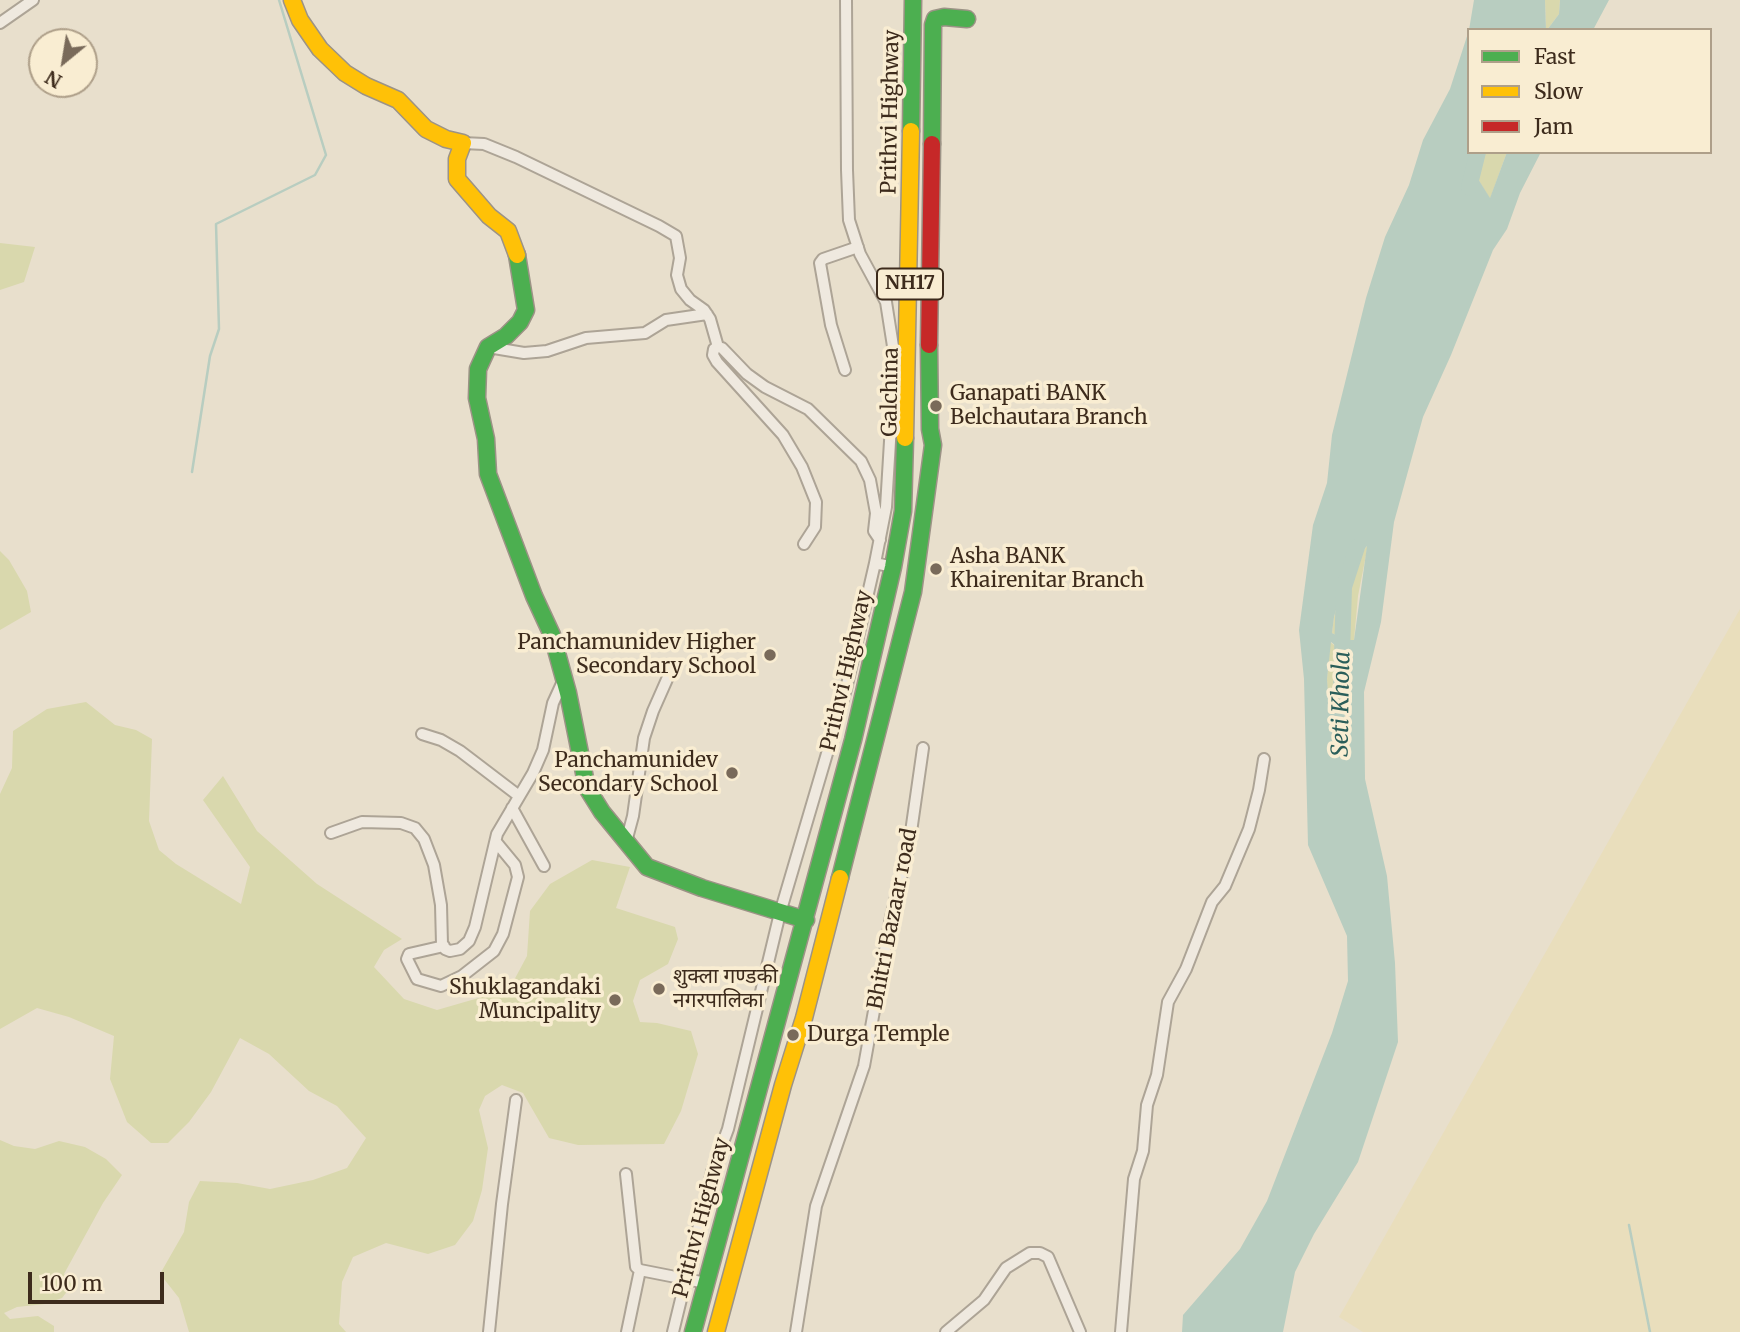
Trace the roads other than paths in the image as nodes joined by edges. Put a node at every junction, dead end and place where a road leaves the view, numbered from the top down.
1 (33, 0) edge
2 (292, 0) edge
3 (846, 0) edge
4 (913, 0) edge
5 (967, 19) dead end
6 (0, 23) edge
7 (463, 143) junction
8 (858, 247) junction
9 (707, 314) junction
10 (488, 347) junction
11 (718, 347) junction
12 (845, 370) dead end
13 (880, 540) junction
14 (804, 544) dead end
15 (875, 563) junction
16 (893, 567) junction
17 (672, 668) dead end
18 (564, 678) junction
19 (863, 699) junction
20 (885, 706) junction
21 (422, 734) dead end
22 (923, 748) dead end
23 (1264, 759) dead end
24 (519, 796) junction
25 (512, 808) junction
26 (331, 833) dead end
27 (496, 842) junction
28 (626, 842) junction
29 (544, 866) dead end
30 (780, 913) junction
31 (806, 920) junction
32 (443, 946) junction
33 (516, 1100) dead end
34 (626, 1174) dead end
35 (640, 1270) junction
36 (686, 1278) junction
37 (706, 1283) junction
38 (489, 1332) edge
39 (627, 1332) edge
40 (673, 1332) edge
41 (693, 1332) edge
42 (716, 1332) edge
43 (796, 1332) edge
44 (946, 1332) edge
45 (1080, 1332) edge
46 (1121, 1332) edge

1 - 6 street
2 - 7 main road
3 - 8 street, Galchina
4 - 16 main road, Prithvi Highway / NH17
5 - 20 main road
7 - 9 street
7 - 10 main road
8 - 12 street
8 - 13 street, Galchina
9 - 10 street
9 - 11 street
10 - 18 main road
11 - 13 street
11 - 14 street
13 - 15 street, Galchina
15 - 16 street
15 - 30 street, Galchina
16 - 19 main road, Prithvi Highway / NH17
17 - 28 street
18 - 24 street
18 - 28 main road
19 - 20 street
19 - 31 main road, Prithvi Highway / NH17
20 - 42 main road
21 - 24 street
22 - 43 street, Bhitri Bazaar road
23 - 46 street
24 - 25 street
25 - 27 street
25 - 29 street
26 - 32 street
27 - 32 street
27 - 32 street
28 - 30 main road
30 - 31 main road
30 - 36 street, Galchina
31 - 37 main road, Prithvi Highway / NH17
33 - 38 street
34 - 35 street
35 - 36 street
35 - 39 street
36 - 37 street
36 - 40 street, Galchina
37 - 41 main road, Prithvi Highway / NH17
44 - 45 street

